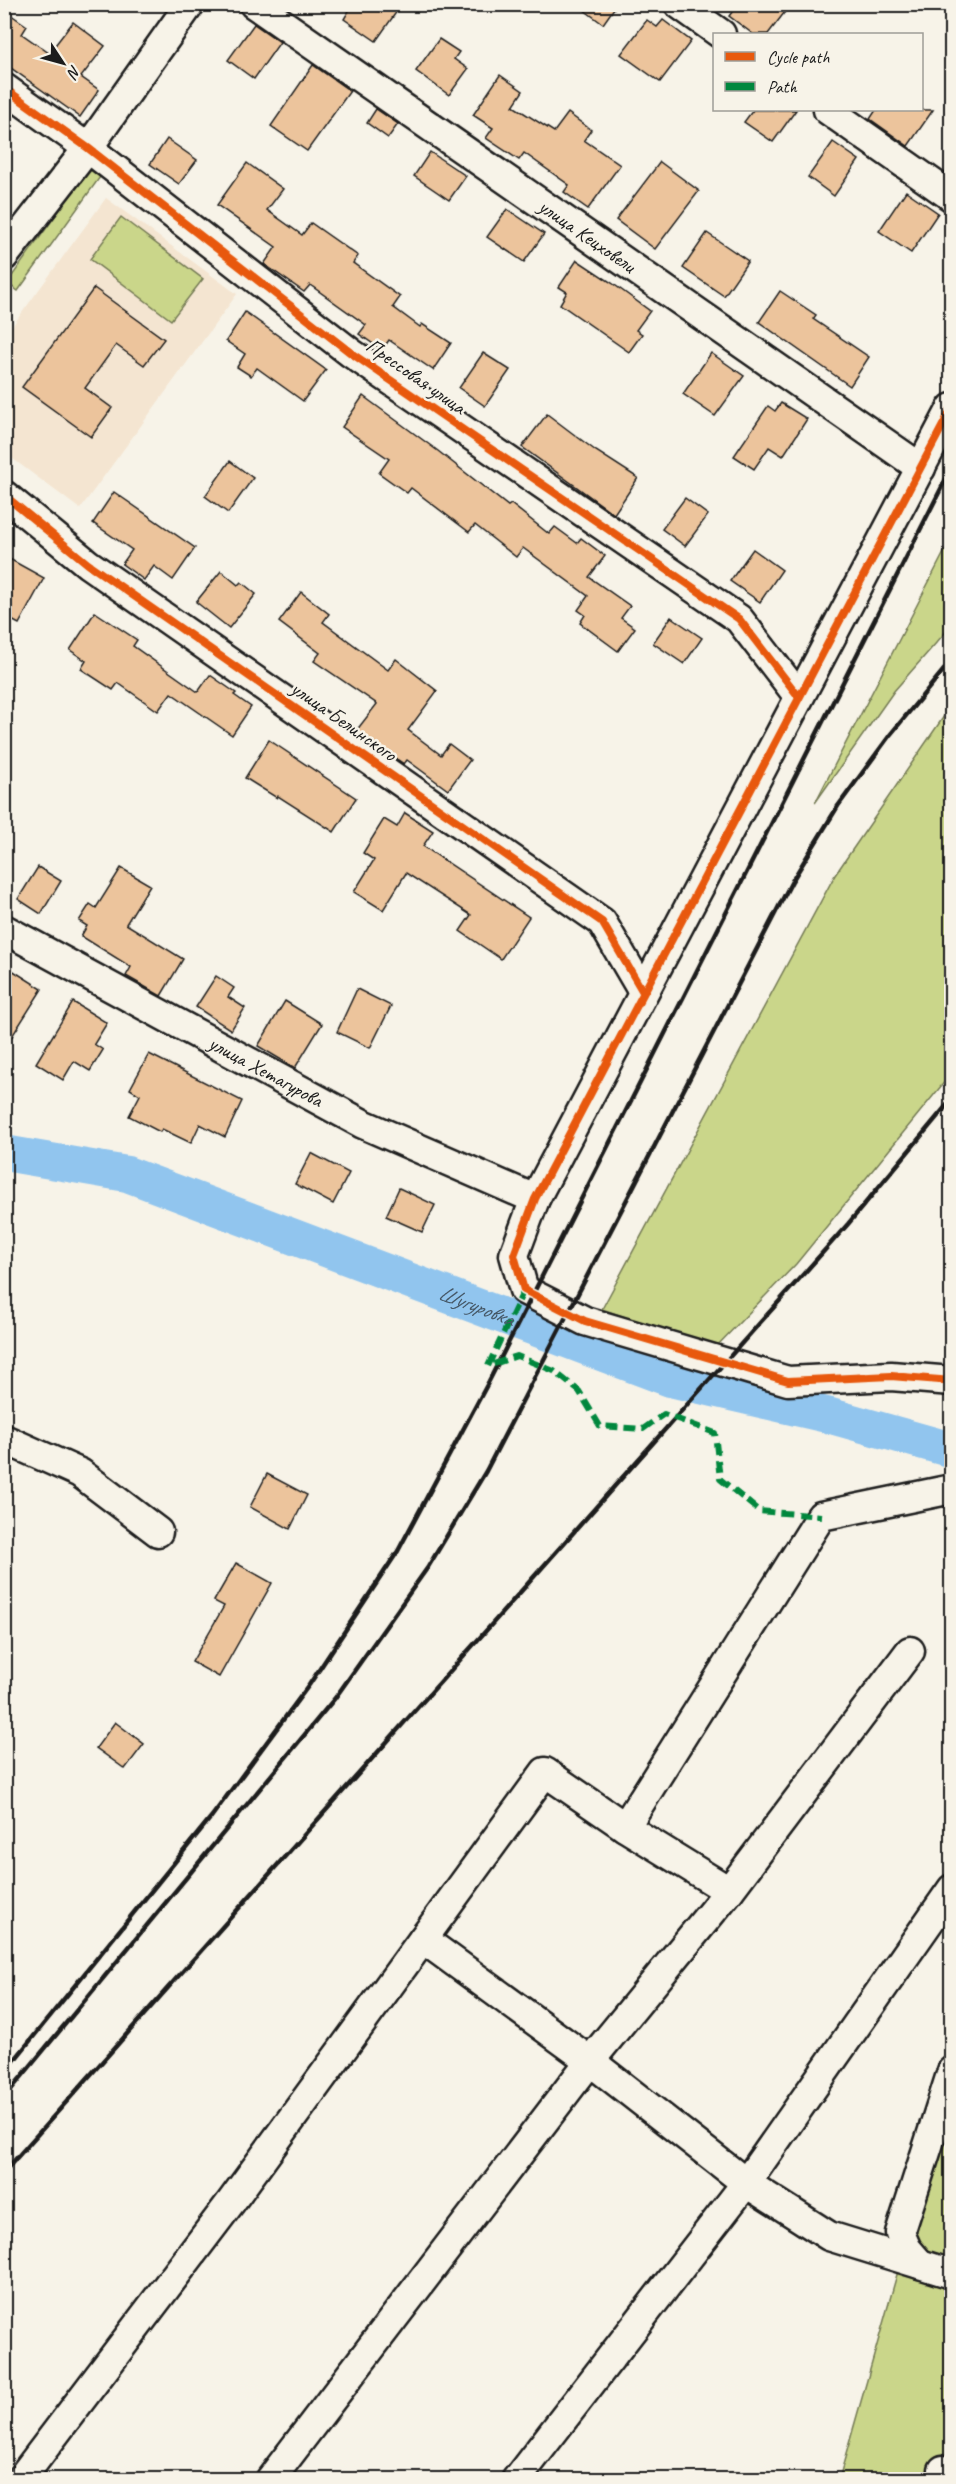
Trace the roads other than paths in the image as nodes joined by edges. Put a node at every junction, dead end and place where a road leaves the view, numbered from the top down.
1 (190, 4) edge
2 (254, 4) edge
3 (679, 4) edge
4 (721, 33) edge
5 (4, 88) edge
6 (829, 111) edge
7 (88, 148) junction
8 (951, 197) edge
9 (4, 256) edge
10 (951, 408) edge
11 (921, 468) junction
12 (4, 495) edge
13 (798, 697) junction
14 (4, 929) edge
15 (643, 992) junction
16 (535, 1199) junction
17 (951, 1381) edge
18 (4, 1439) edge
19 (951, 1489) edge
20 (158, 1532) dead end
21 (910, 1651) dead end
22 (626, 1827) junction
23 (951, 1889) edge
24 (729, 1891) junction
25 (423, 1939) junction
26 (590, 2061) junction
27 (951, 2071) edge
28 (746, 2183) junction
29 (920, 2264) junction
30 (951, 2274) edge
31 (25, 2478) edge
32 (270, 2480) edge
33 (516, 2480) edge

1 - 7 street
2 - 11 street, улица Кецховели
3 - 4 street
5 - 7 street, Прессовая улица
6 - 8 street
7 - 9 street
7 - 13 street, Прессовая улица
10 - 11 street
11 - 13 street
12 - 15 street, улица Белинского
13 - 15 street
14 - 16 street, улица Хетагурова
15 - 16 street
16 - 17 street
18 - 20 street
19 - 22 street
21 - 24 street
22 - 24 street
22 - 25 street
23 - 28 street
24 - 26 street
25 - 26 street
25 - 31 street
26 - 28 street
26 - 32 street
27 - 29 street
28 - 29 street
28 - 33 street
29 - 30 street

